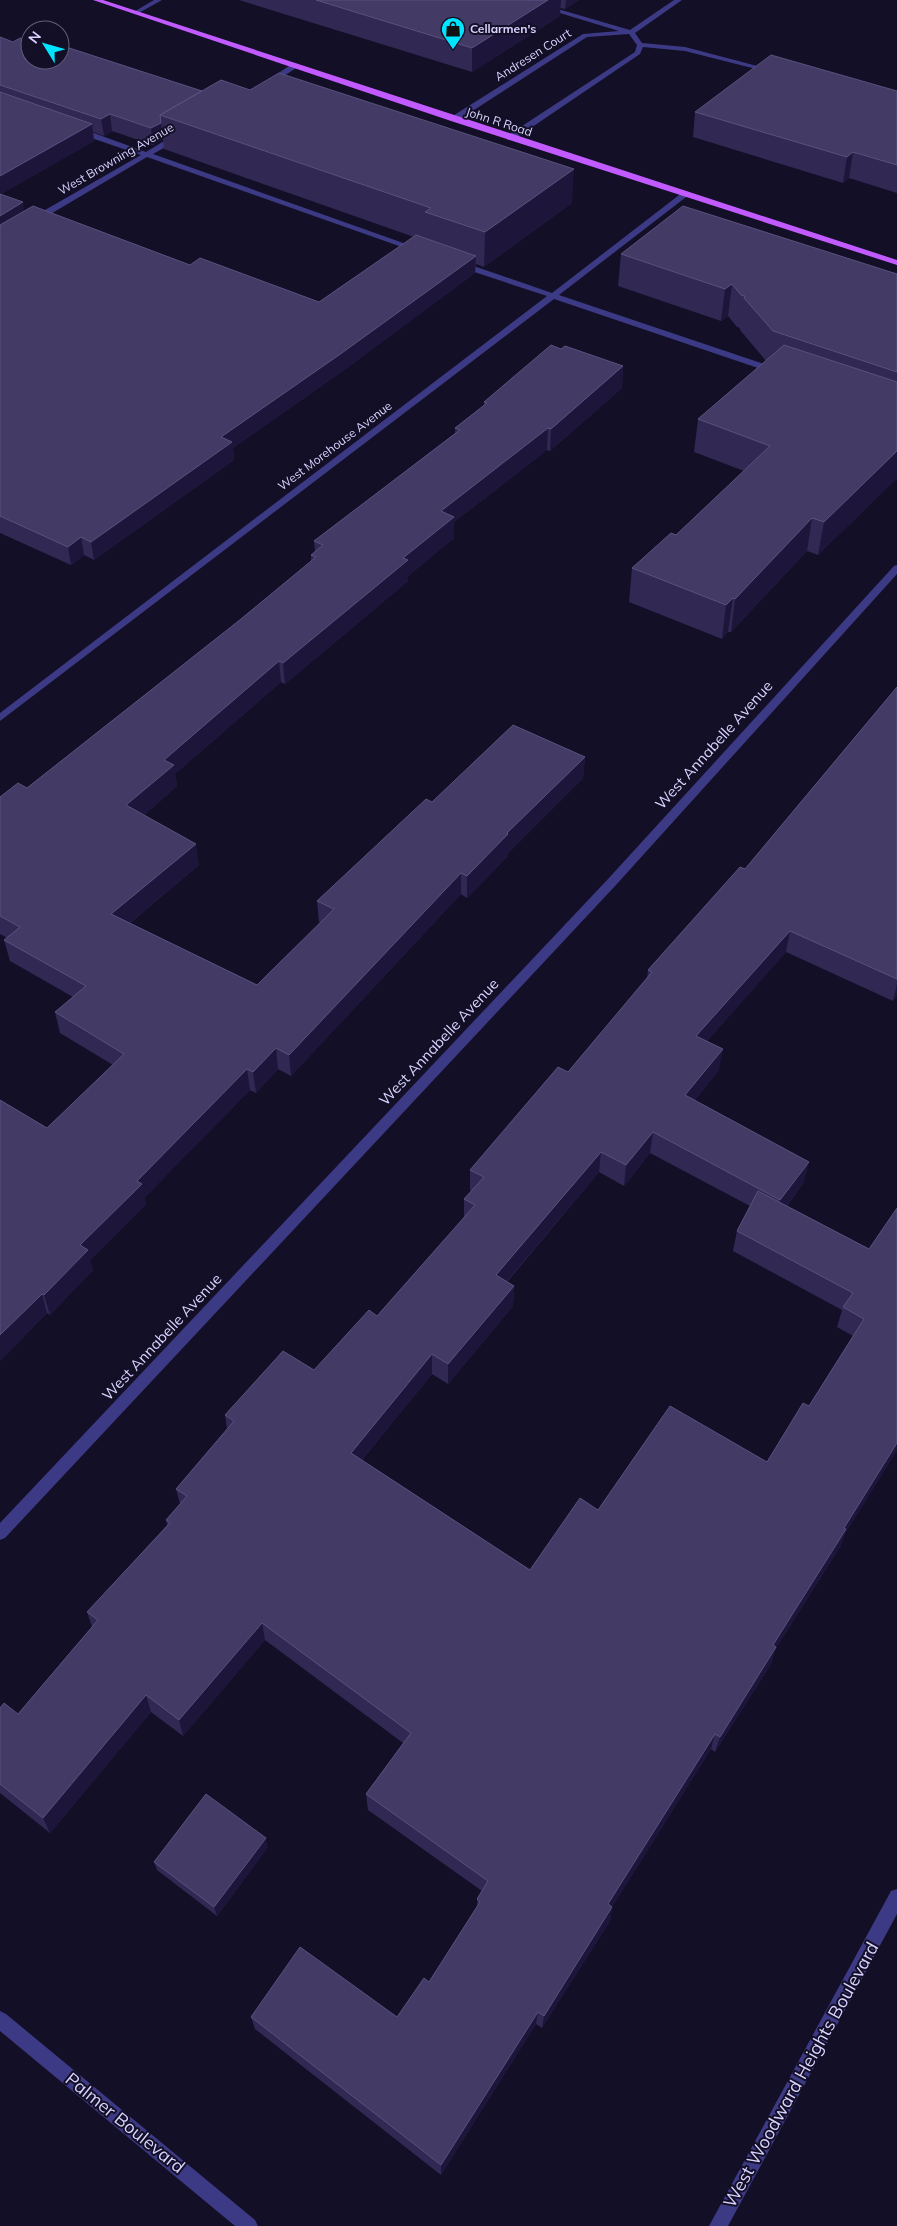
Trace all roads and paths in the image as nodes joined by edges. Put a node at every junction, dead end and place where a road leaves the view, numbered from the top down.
1 (96, 0) edge
2 (159, 0) edge
3 (520, 0) edge
4 (679, 0) edge
5 (135, 13) junction
6 (631, 32) junction
7 (640, 45) junction
8 (295, 66) junction
9 (780, 73) edge
10 (264, 85) edge
11 (454, 119) junction
12 (64, 126) edge
13 (188, 130) edge
14 (510, 138) junction
15 (147, 154) junction
16 (686, 194) junction
17 (24, 226) edge
18 (425, 252) edge
19 (453, 262) edge
20 (897, 263) edge
21 (553, 296) junction
22 (784, 374) edge
23 (897, 568) edge
24 (0, 718) edge
25 (0, 1533) edge
26 (897, 1898) edge
27 (0, 2020) edge
28 (249, 2226) edge
29 (718, 2226) edge

1 - 5 main road, John R Road
2 - 5 street
3 - 6 street
4 - 6 street, Andresen Court
5 - 8 main road, John R Road
6 - 7 street
6 - 11 street, Andresen Court
7 - 9 street
7 - 14 street
8 - 10 street
8 - 11 main road, John R Road
11 - 14 main road, John R Road
12 - 15 street
13 - 15 street, West Browning Avenue
14 - 16 main road, John R Road
15 - 17 street, West Browning Avenue
15 - 18 street
16 - 20 main road, John R Road
16 - 21 street, West Morehouse Avenue
19 - 21 street
21 - 22 street
21 - 24 street, West Morehouse Avenue
23 - 25 street, West Annabelle Avenue
26 - 29 street, West Woodward Heights Boulevard
27 - 28 street, Palmer Boulevard

